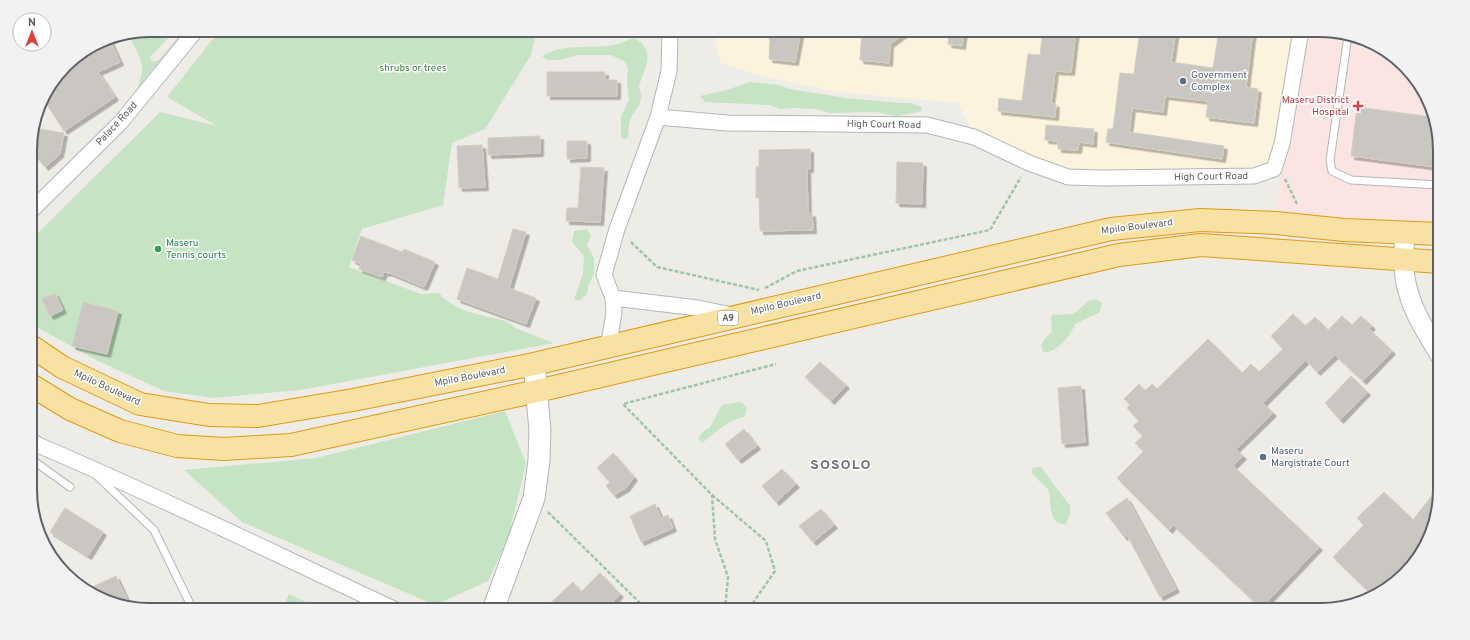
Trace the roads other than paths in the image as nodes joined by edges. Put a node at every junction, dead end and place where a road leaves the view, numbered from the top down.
1 (190, 37) edge
2 (670, 37) edge
3 (1300, 37) edge
4 (1347, 41) edge
5 (658, 117) junction
6 (1433, 185) edge
7 (37, 205) edge
8 (1405, 232) junction
9 (1433, 234) edge
10 (1404, 260) junction
11 (1433, 262) edge
12 (612, 298) junction
13 (735, 316) junction
14 (1433, 342) edge
15 (608, 348) junction
16 (37, 350) edge
17 (534, 364) junction
18 (37, 389) edge
19 (537, 391) junction
20 (37, 444) edge
21 (37, 463) edge
22 (86, 465) junction
23 (70, 487) dead end
24 (190, 603) edge
25 (381, 603) edge
26 (496, 603) edge

1 - 7 street, Palace Road
2 - 5 street
3 - 5 street, High Court Road
4 - 6 lane
5 - 12 street
8 - 9 highway, Mpilo Boulevard / A9
8 - 10 street
8 - 13 highway, Mpilo Boulevard / A9
10 - 11 highway
10 - 14 street
10 - 19 highway
12 - 13 street
12 - 15 street
13 - 15 highway, Mpilo Boulevard / A9
15 - 17 highway, Mpilo Boulevard / A9
16 - 17 highway, Mpilo Boulevard / A9
17 - 19 main road
18 - 19 highway
19 - 26 main road
20 - 22 street
21 - 23 lane
22 - 24 lane
22 - 25 street

